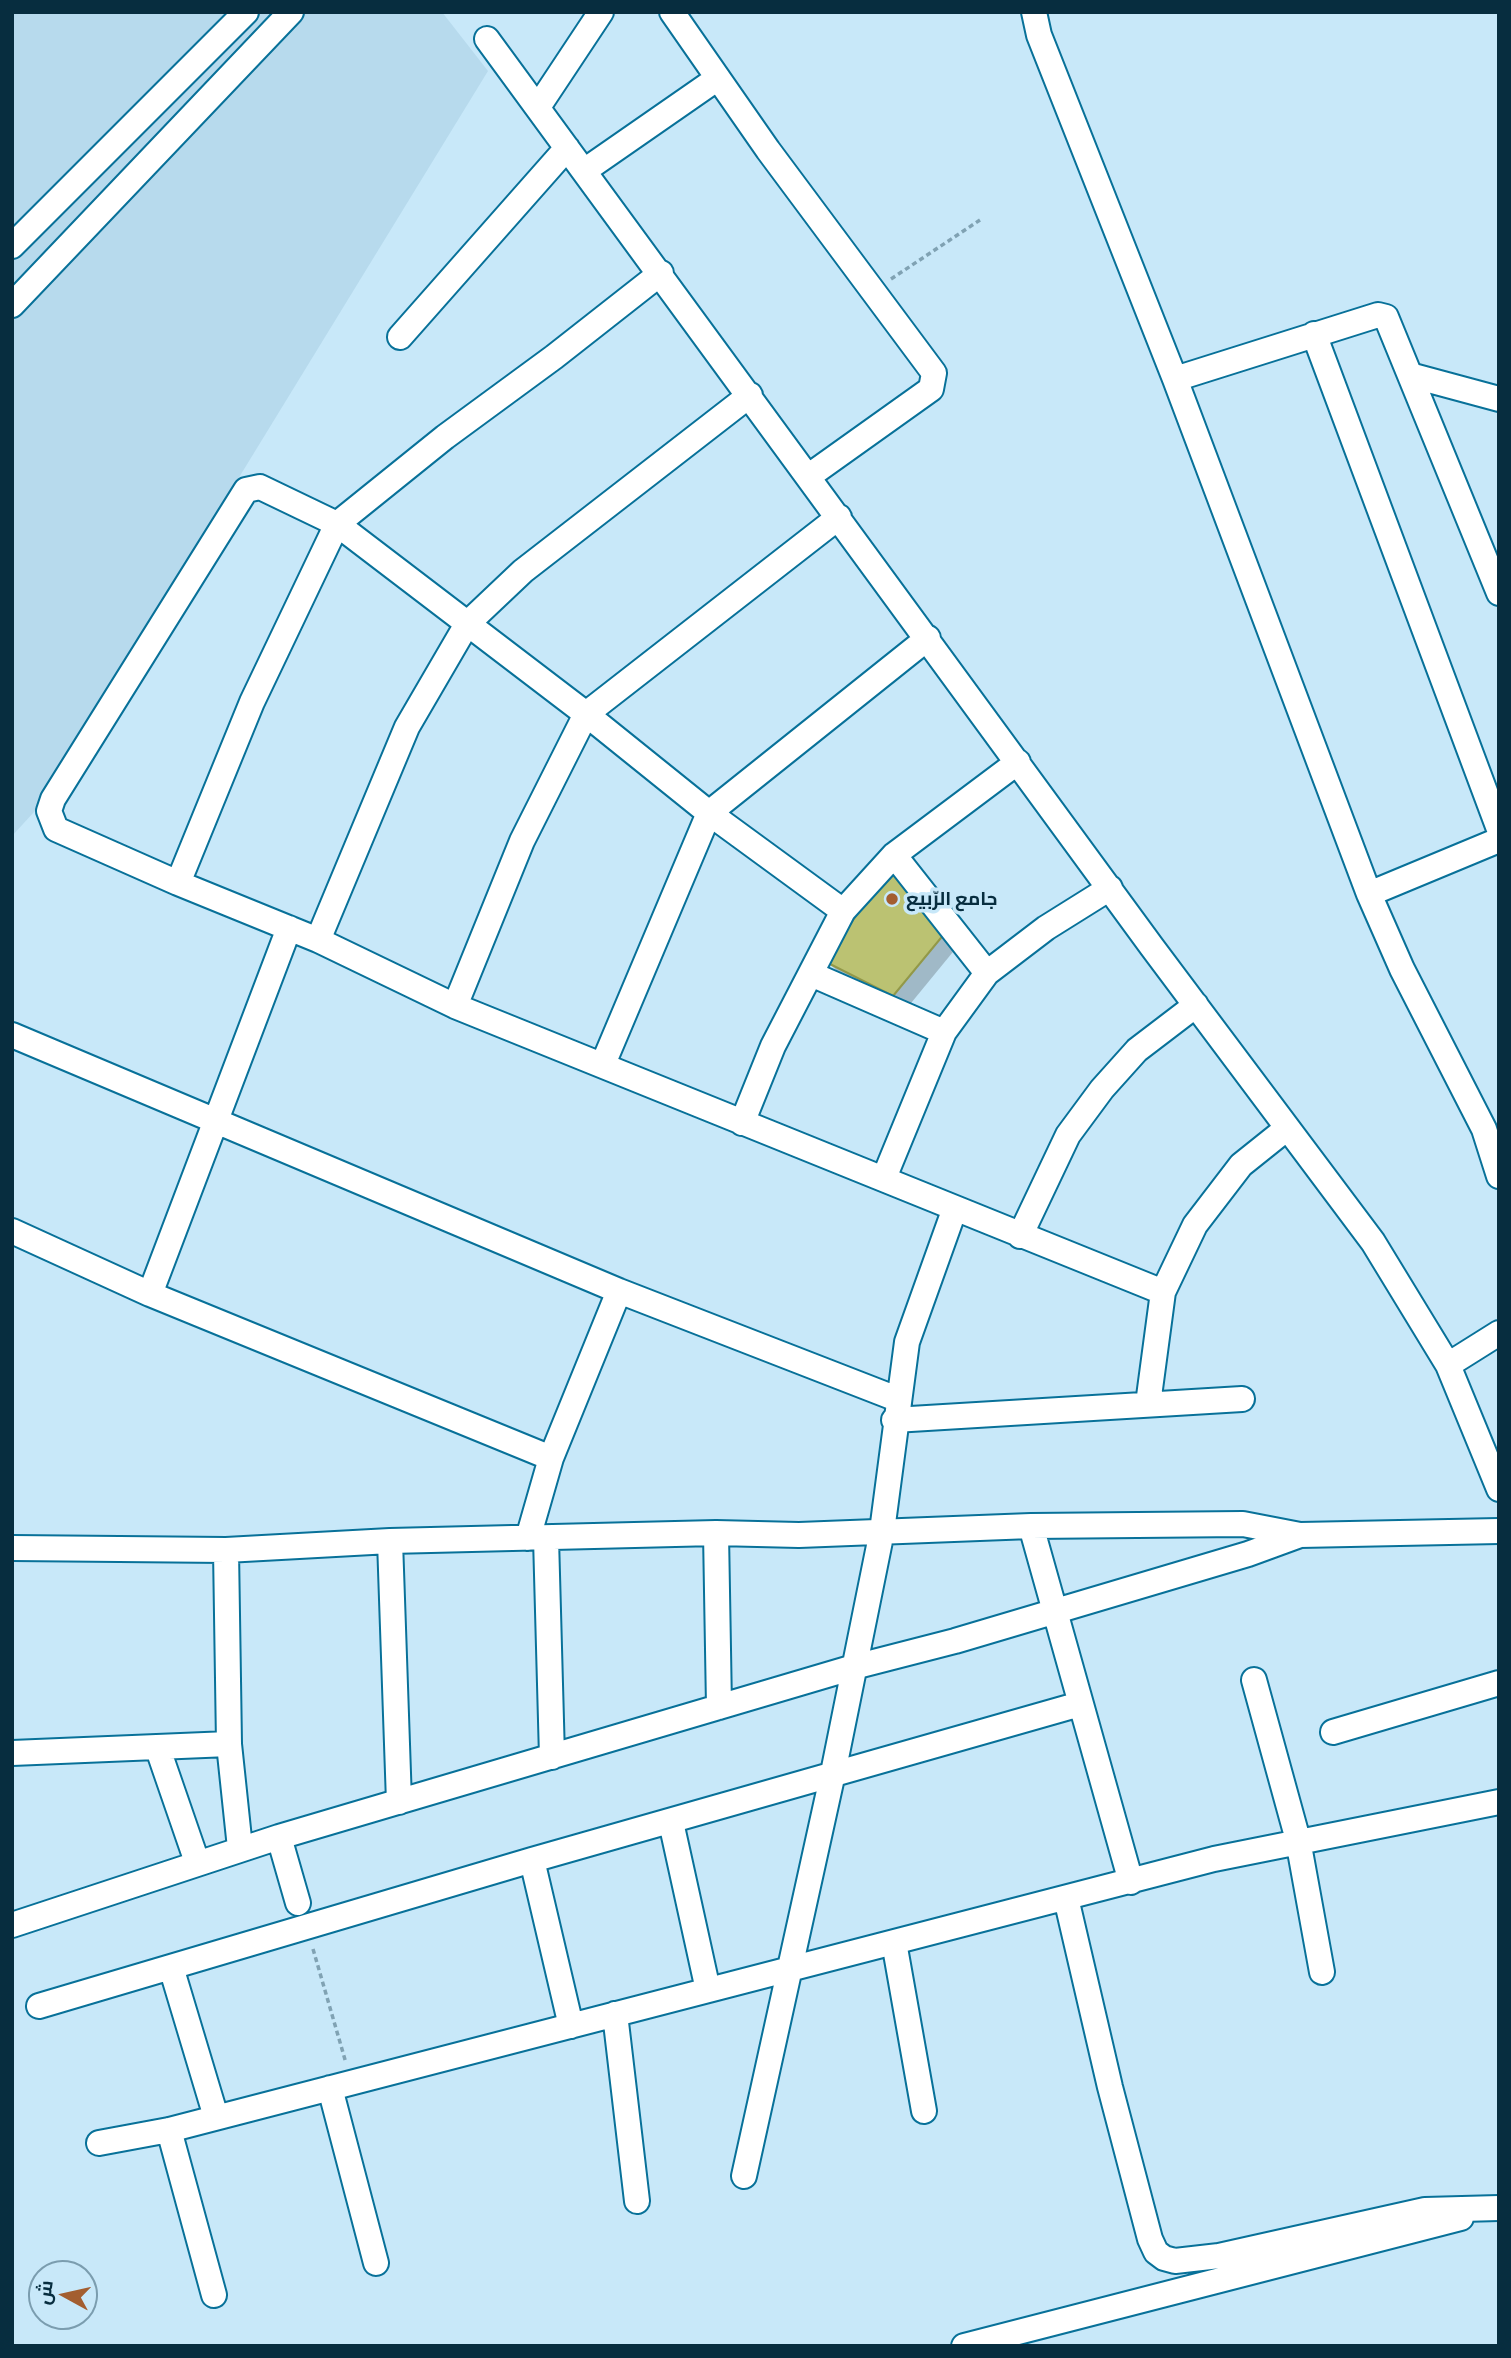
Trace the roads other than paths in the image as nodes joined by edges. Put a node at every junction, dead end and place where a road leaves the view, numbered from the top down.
1 (246, 12) edge
2 (291, 12) edge
3 (601, 12) edge
4 (672, 12) edge
5 (1034, 12) edge
6 (487, 40) dead end
7 (718, 78) junction
8 (538, 107) junction
9 (567, 148) junction
10 (584, 171) junction
11 (12, 246) edge
12 (661, 273) junction
13 (12, 305) edge
14 (1314, 334) junction
15 (400, 337) dead end
16 (1409, 375) junction
17 (1175, 379) junction
18 (750, 395) junction
19 (1499, 399) edge
20 (809, 476) junction
21 (839, 517) junction
22 (337, 524) junction
23 (1499, 593) edge
24 (467, 624) junction
25 (928, 638) junction
26 (586, 714) junction
27 (1017, 762) junction
28 (709, 813) junction
29 (1499, 829) edge
30 (1499, 840) edge
31 (894, 855) junction
32 (178, 883) junction
33 (1110, 888) junction
34 (1369, 894) junction
35 (843, 911) junction
36 (289, 928) junction
37 (318, 940) junction
38 (987, 973) junction
39 (811, 974) junction
40 (1196, 1005) junction
41 (455, 1006) junction
42 (944, 1032) junction
43 (12, 1035) edge
44 (603, 1064) junction
45 (214, 1121) junction
46 (742, 1123) junction
47 (1491, 1127) edge
48 (1286, 1129) junction
49 (1499, 1176) edge
50 (884, 1178) junction
51 (955, 1208) junction
52 (12, 1231) edge
53 (1020, 1236) junction
54 (619, 1291) junction
55 (1163, 1292) junction
56 (150, 1294) junction
57 (1499, 1333) edge
58 (1448, 1365) junction
59 (1242, 1399) dead end
60 (1148, 1404) junction
61 (896, 1409) junction
62 (551, 1458) junction
63 (1499, 1489) edge
64 (1031, 1526) junction
65 (882, 1531) junction
66 (1499, 1531) edge
67 (716, 1533) junction
68 (1300, 1535) junction
69 (537, 1538) junction
70 (390, 1541) junction
71 (12, 1548) edge
72 (226, 1550) junction
73 (1056, 1609) junction
74 (855, 1667) junction
75 (1254, 1681) dead end
76 (1499, 1683) edge
77 (1080, 1704) junction
78 (719, 1707) junction
79 (1333, 1732) dead end
80 (229, 1744) junction
81 (159, 1749) junction
82 (12, 1753) edge
83 (552, 1757) junction
84 (833, 1773) junction
85 (399, 1802) junction
86 (1499, 1802) edge
87 (671, 1822) junction
88 (279, 1837) junction
89 (1298, 1840) junction
90 (240, 1849) junction
91 (532, 1860) junction
92 (197, 1862) junction
93 (1130, 1882) junction
94 (1066, 1898) junction
95 (298, 1903) dead end
96 (12, 1925) edge
97 (894, 1942) junction
98 (171, 1967) junction
99 (788, 1970) junction
100 (1322, 1972) dead end
101 (708, 1990) junction
102 (38, 2007) dead end
103 (615, 2014) junction
104 (570, 2026) junction
105 (341, 2085) junction
106 (924, 2111) dead end
107 (216, 2117) junction
108 (169, 2130) junction
109 (99, 2143) dead end
110 (744, 2176) dead end
111 (637, 2201) dead end
112 (1499, 2208) edge
113 (376, 2263) dead end
114 (214, 2295) dead end
115 (964, 2346) edge

1 - 11 street
2 - 13 street
3 - 8 street
4 - 7 street
5 - 17 street
6 - 8 street
7 - 10 street
7 - 20 street
8 - 9 street
9 - 10 street
9 - 15 street
10 - 12 street
12 - 18 street
12 - 22 street
14 - 16 street
14 - 17 street
14 - 29 street
16 - 19 street
16 - 23 street
17 - 34 street
18 - 20 street
18 - 24 street
20 - 21 street
21 - 25 street
21 - 26 street
22 - 24 street
22 - 32 street
22 - 32 street
24 - 26 street
24 - 37 street
25 - 27 street
25 - 28 street
26 - 28 street
26 - 41 street
27 - 31 street
27 - 33 street
28 - 35 street
28 - 44 street
30 - 34 street
31 - 35 street
31 - 38 street
32 - 36 street
33 - 38 street
33 - 40 street
34 - 47 street
35 - 39 street
36 - 37 street
36 - 45 street
37 - 41 street
38 - 42 street
39 - 42 street
39 - 46 street
40 - 48 street
40 - 53 street
41 - 44 street
42 - 50 street
43 - 45 street
44 - 46 street
45 - 54 street
45 - 56 street
46 - 50 street
47 - 49 street
48 - 55 street
48 - 58 street
50 - 51 street
51 - 53 street
51 - 61 street
52 - 56 street
53 - 55 street
54 - 61 street
54 - 62 street
55 - 60 street
56 - 62 street
57 - 58 street
58 - 63 street
59 - 60 street
60 - 61 street
61 - 65 street
62 - 69 street
64 - 65 street
64 - 68 street
64 - 73 street
65 - 67 street
65 - 74 street
66 - 68 street
67 - 69 street
67 - 78 street
68 - 73 street
69 - 70 street
69 - 83 street
70 - 72 street
70 - 85 street
71 - 72 street
72 - 80 street
73 - 74 street
73 - 77 street
74 - 78 street
74 - 84 street
75 - 89 street
76 - 79 street
77 - 84 street
77 - 93 street
78 - 83 street
80 - 81 street
80 - 90 street
81 - 82 street
81 - 92 street
83 - 85 street
84 - 87 street
84 - 99 street
85 - 88 street
86 - 89 street
87 - 91 street
87 - 101 street
88 - 90 street
88 - 95 street
89 - 93 street
89 - 100 street
90 - 92 street
91 - 98 street
91 - 104 street
92 - 96 street
93 - 94 street
94 - 97 street
94 - 112 street
97 - 99 street
97 - 106 street
98 - 102 street
98 - 107 street
99 - 101 street
99 - 110 street
101 - 103 street
103 - 104 street
103 - 111 street
104 - 105 street
105 - 107 street
105 - 113 street
107 - 108 street
108 - 109 street
108 - 114 street
112 - 115 street

